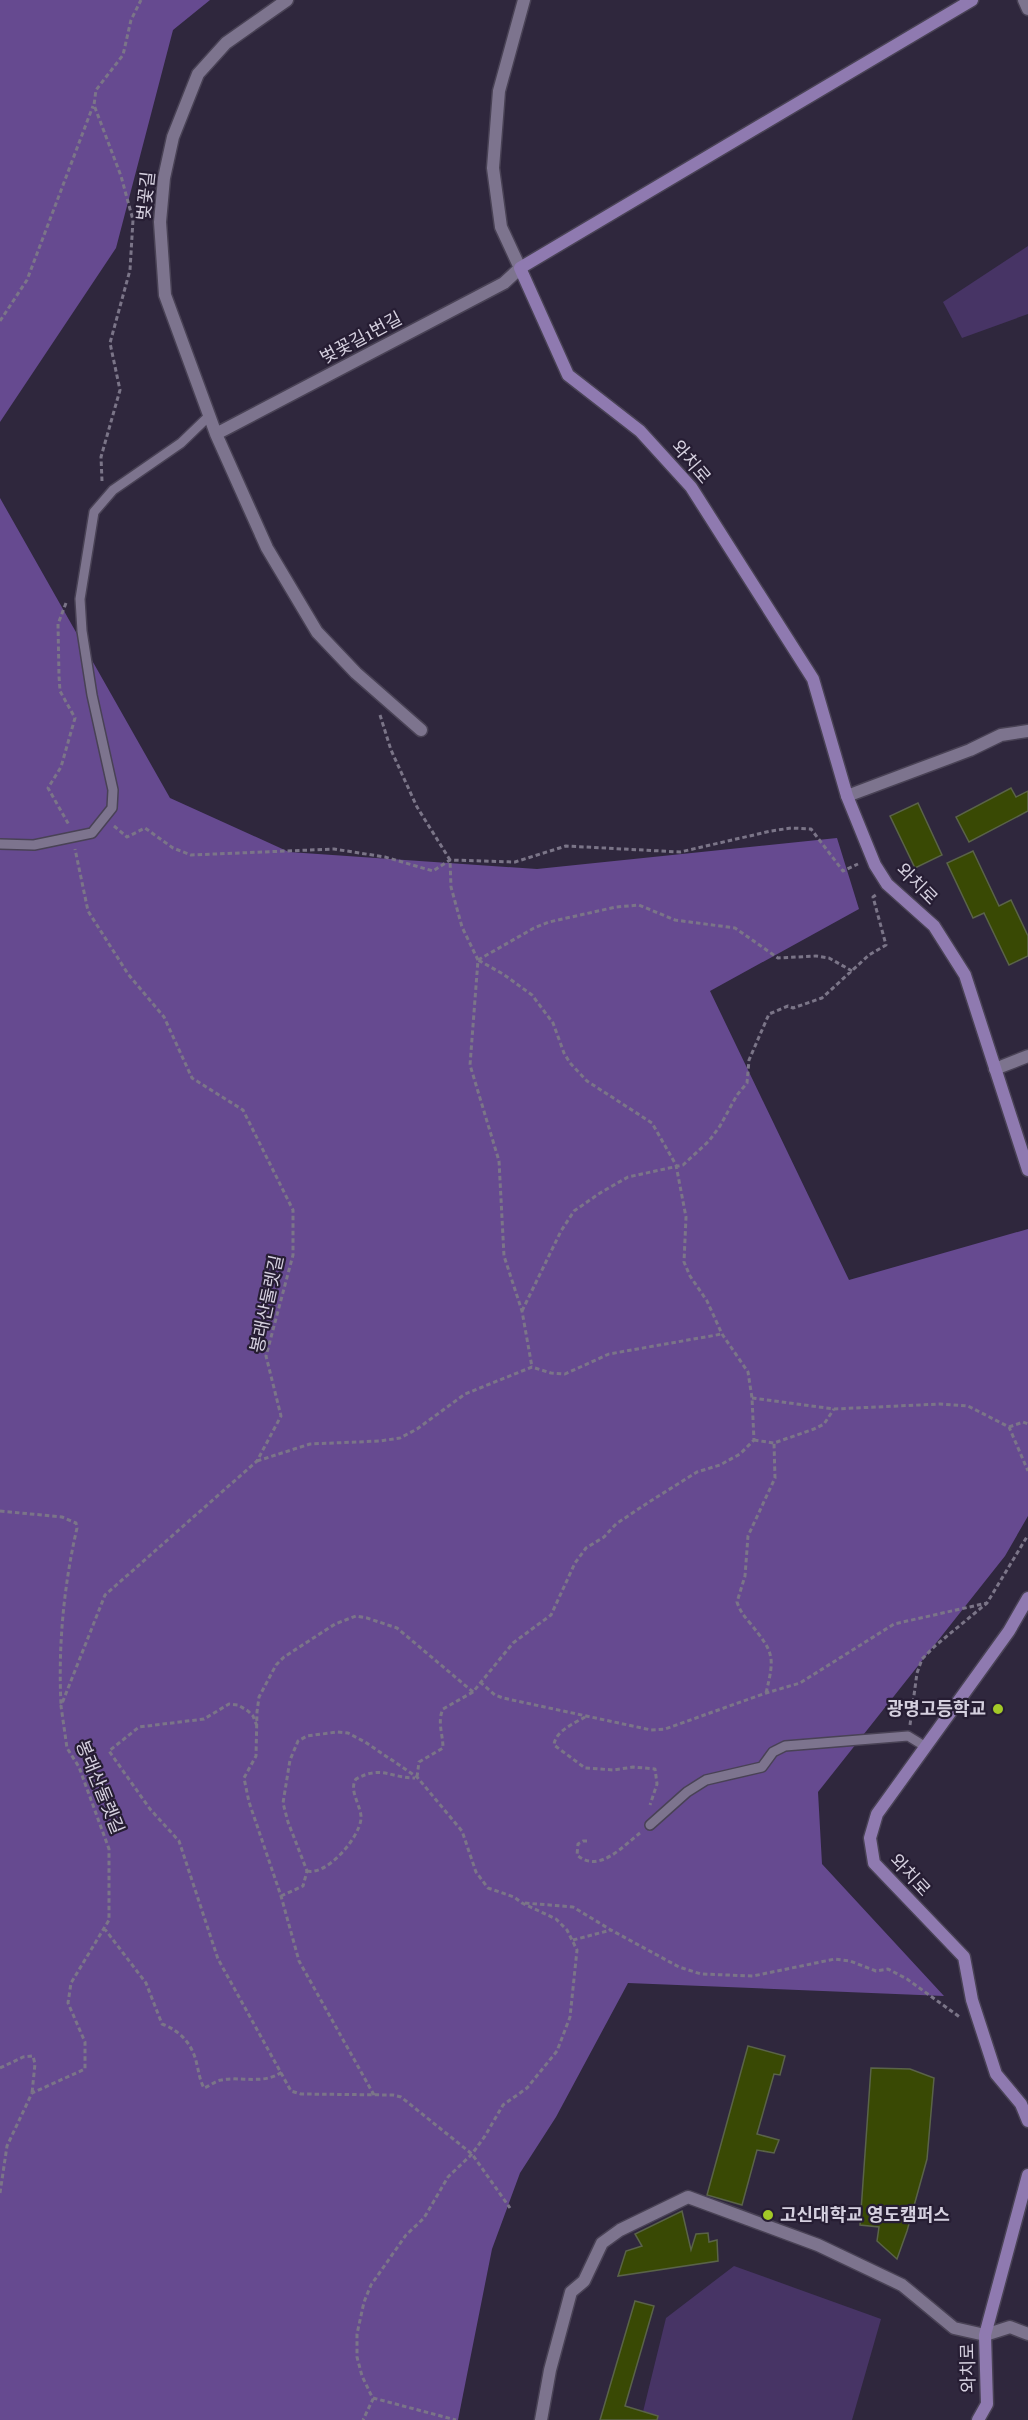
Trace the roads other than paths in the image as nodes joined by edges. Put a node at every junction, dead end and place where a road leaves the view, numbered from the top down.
1 (287, 0) edge
2 (524, 0) edge
3 (972, 0) edge
4 (1024, 0) edge
5 (1028, 9) edge
6 (520, 268) junction
7 (209, 416) junction
8 (216, 434) junction
9 (421, 730) dead end
10 (1028, 731) edge
11 (847, 796) junction
12 (0, 844) edge
13 (1028, 1056) edge
14 (995, 1069) junction
15 (1028, 1170) edge
16 (1028, 1598) edge
17 (926, 1747) junction
18 (650, 1825) road end
19 (1028, 2121) edge
20 (1028, 2175) edge
21 (1028, 2334) edge
22 (985, 2335) junction
23 (541, 2420) edge
24 (978, 2420) edge

1 - 7 street, 벚꽃길
2 - 6 street
3 - 6 main road
4 - 5 street
6 - 8 street, 벚꽃길1번길
6 - 11 main road, 와치로
7 - 8 street, 벚꽃길
7 - 12 lane
8 - 9 street, 벚꽃길
10 - 11 street
11 - 14 main road, 와치로
13 - 14 street
14 - 15 main road, 와치로
16 - 17 main road, 와치로
17 - 18 lane
17 - 19 main road, 와치로
20 - 22 main road, 와치로
21 - 22 street
22 - 23 street
22 - 24 main road, 와치로

